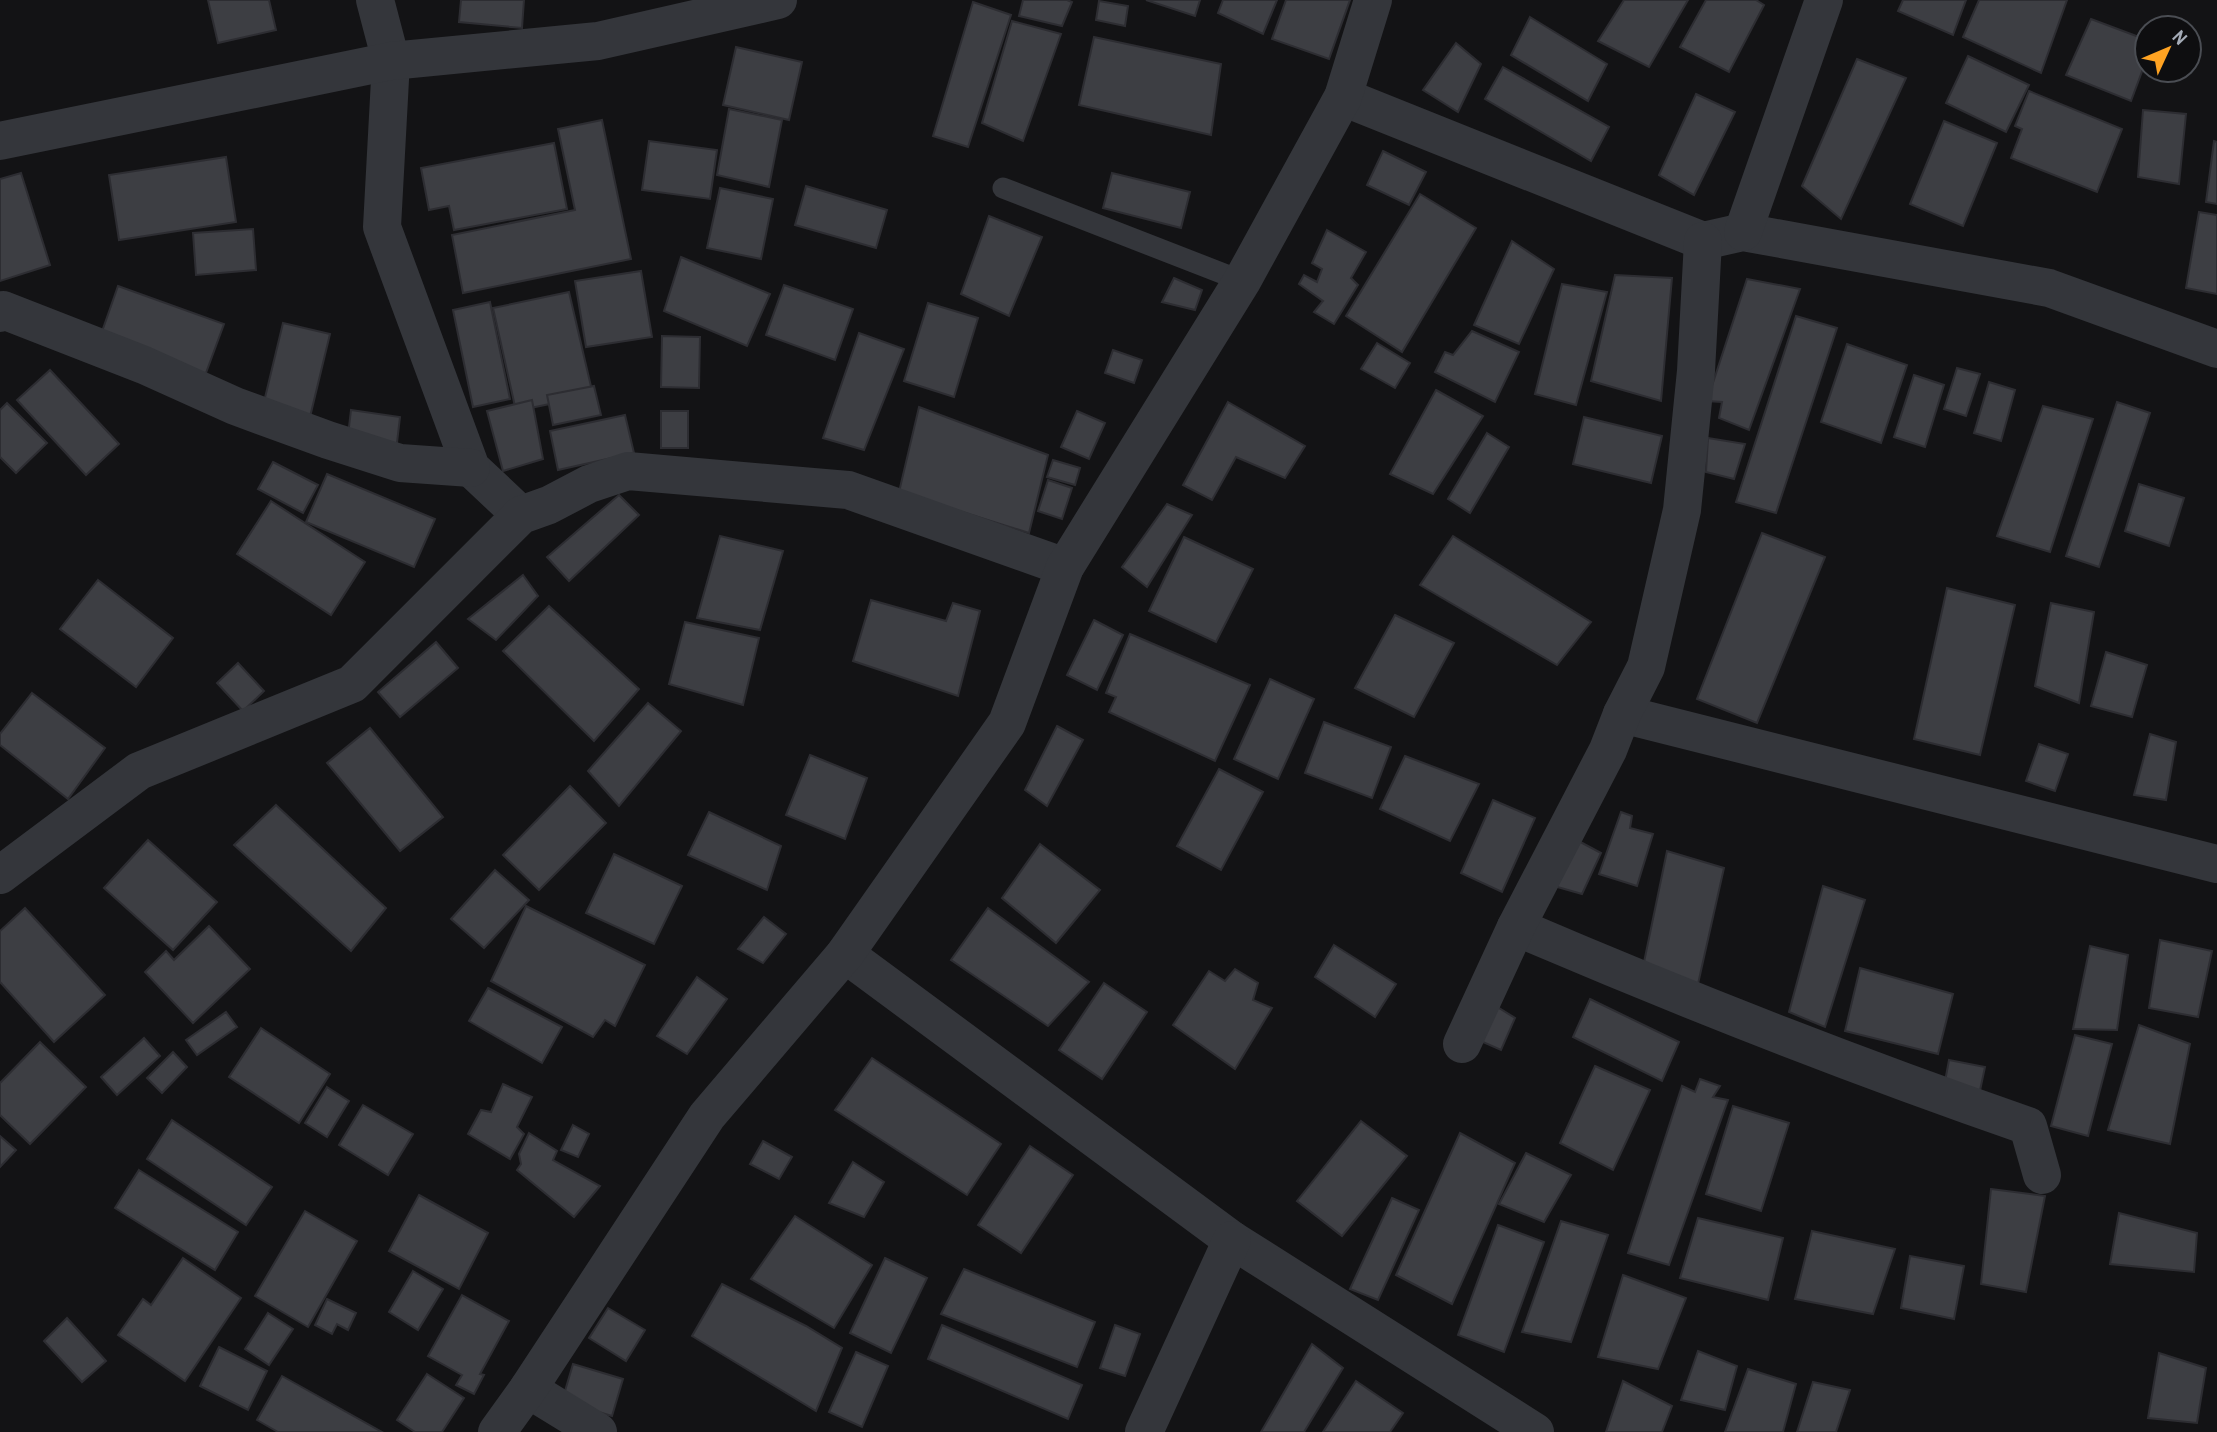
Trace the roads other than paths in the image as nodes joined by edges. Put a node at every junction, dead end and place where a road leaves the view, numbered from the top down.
1 (375, 0) edge
2 (778, 0) edge
3 (1373, 0) edge
4 (1824, 0) edge
5 (391, 61) junction
6 (1343, 97) junction
7 (0, 141) edge
8 (1003, 188) dead end
9 (1743, 232) junction
10 (1703, 241) junction
11 (1242, 281) junction
12 (1, 309) edge
13 (2217, 349) edge
14 (471, 468) junction
15 (521, 515) junction
16 (1065, 567) junction
17 (1622, 714) junction
18 (2217, 864) edge
19 (0, 875) edge
20 (1516, 927) junction
21 (845, 954) junction
22 (1462, 1044) dead end
23 (2042, 1175) dead end
24 (1232, 1240) junction
25 (528, 1389) junction
26 (497, 1432) edge
27 (598, 1432) edge
28 (1144, 1432) edge
29 (1535, 1432) edge

1 - 5 street
2 - 5 street
3 - 6 street
4 - 9 street
5 - 7 street
5 - 14 street
6 - 10 street
6 - 11 street
8 - 11 lane
9 - 10 street
9 - 13 street
10 - 17 street
11 - 16 street
12 - 14 street
14 - 15 street
15 - 16 street
15 - 19 street
16 - 21 street
17 - 18 street
17 - 20 street
20 - 22 street
20 - 23 street
21 - 24 street
21 - 25 street
24 - 28 street
24 - 29 street
25 - 26 street
25 - 27 street

